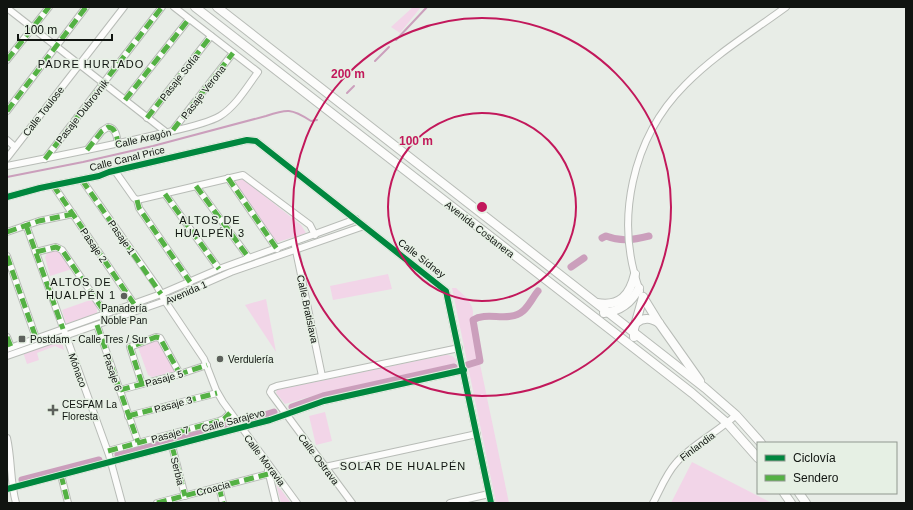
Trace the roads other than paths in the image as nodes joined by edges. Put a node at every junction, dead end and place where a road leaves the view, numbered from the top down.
1 (49, 7) edge
2 (86, 7) edge
3 (124, 7) edge
4 (162, 7) edge
5 (174, 7) edge
6 (195, 7) edge
7 (217, 7) edge
8 (786, 7) edge
9 (9, 9) edge
10 (189, 19) junction
11 (33, 28) junction
12 (211, 36) junction
13 (56, 46) junction
14 (233, 53) junction
15 (7, 60) edge
16 (79, 64) junction
17 (104, 83) junction
18 (126, 100) junction
19 (7, 111) edge
20 (147, 118) junction
21 (174, 130) junction
22 (166, 132) junction
23 (251, 139) joint
24 (7, 140) edge
25 (118, 144) junction
26 (15, 147) junction
27 (88, 150) junction
28 (7, 158) edge
29 (45, 159) junction
30 (7, 166) edge
31 (115, 171) junction
32 (228, 178) junction
33 (82, 180) junction
34 (53, 186) junction
35 (196, 186) junction
36 (165, 194) junction
37 (7, 198) edge
38 (137, 200) junction
39 (73, 214) junction
40 (356, 219) junction
41 (26, 226) junction
42 (364, 226) junction
43 (7, 232) edge
44 (315, 235) junction
45 (294, 243) junction
46 (277, 248) junction
47 (296, 250) junction
48 (36, 252) junction
49 (7, 256) edge
50 (249, 258) junction
51 (219, 269) junction
52 (635, 274) junction
53 (190, 282) junction
54 (639, 288) junction
55 (161, 294) junction
56 (643, 297) junction
57 (165, 301) junction
58 (595, 302) junction
59 (134, 304) junction
60 (586, 310) junction
61 (608, 312) junction
62 (106, 314) junction
63 (636, 322) junction
64 (659, 323) junction
65 (97, 324) junction
66 (63, 329) junction
67 (634, 332) junction
68 (66, 336) junction
69 (7, 337) edge
70 (36, 338) junction
71 (9, 348) edge
72 (459, 348) junction
73 (639, 352) junction
74 (7, 356) edge
75 (207, 365) junction
76 (464, 370) junction
77 (180, 374) junction
78 (322, 376) junction
79 (142, 384) junction
80 (705, 388) junction
81 (120, 390) junction
82 (217, 393) junction
83 (230, 412) junction
84 (286, 415) junction
85 (736, 415) junction
86 (128, 416) junction
87 (727, 423) junction
88 (241, 428) junction
89 (477, 434) junction
90 (7, 442) edge
91 (138, 442) junction
92 (760, 442) edge
93 (172, 446) junction
94 (108, 451) junction
95 (757, 457) edge
96 (111, 462) junction
97 (268, 464) junction
98 (325, 466) junction
99 (268, 474) junction
100 (60, 475) junction
101 (219, 487) junction
102 (9, 489) edge
103 (490, 494) junction
104 (785, 494) edge
105 (800, 494) edge
106 (185, 496) junction
107 (172, 501) edge
108 (16, 503) edge
109 (68, 503) edge
110 (122, 503) edge
111 (157, 503) edge
112 (223, 503) edge
113 (276, 503) edge
114 (297, 503) edge
115 (352, 503) edge
116 (450, 503) edge
117 (491, 503) edge
118 (653, 503) edge
119 (791, 503) edge
120 (806, 503) edge

1 - 11 street
2 - 13 street
3 - 16 street, Calle Toulose
4 - 17 street, Pasaje Dubrovnik
5 - 10 street
6 - 60 main road, Avenida Costanera
7 - 58 main road, Avenida Costanera
8 - 52 street
9 - 11 street
10 - 12 street
10 - 18 street
11 - 13 street
11 - 15 street
12 - 14 street
12 - 20 street, Pasaje Sofía
13 - 16 street
13 - 19 street
14 - 21 street, Pasaje Verona
14 - 21 street, Calle Aragón
16 - 17 street
16 - 26 street, Calle Toulose
17 - 18 street
17 - 29 street, Pasaje Dubrovnik
18 - 20 street
20 - 22 street
21 - 22 street, Calle Aragón
22 - 25 street, Calle Aragón
23 - 31 street, Calle Canal Price
23 - 40 street, Calle Sídney
24 - 26 street
25 - 27 street, Calle Aragón
25 - 27 street
26 - 28 street, Calle Toulose
27 - 29 street, Calle Aragón
29 - 30 street, Calle Aragón
31 - 33 street, Calle Canal Price
31 - 38 street
32 - 35 street
32 - 44 street
32 - 46 street
33 - 34 street, Calle Canal Price
33 - 55 street, Pasaje 1
34 - 37 street, Calle Canal Price
34 - 39 street, Pasaje 2
35 - 36 street
35 - 50 street
36 - 38 street
36 - 51 street
38 - 53 street
39 - 41 street
39 - 59 street, Pasaje 2
40 - 42 street, Calle Sídney
40 - 44 street, Avenida 1
41 - 43 street
41 - 48 street, Mónaco
42 - 47 street, Avenida 1
42 - 72 street, Calle Sídney
44 - 45 street, Avenida 1
45 - 46 street, Avenida 1
45 - 47 street, Calle Bratislava
46 - 50 street, Avenida 1
47 - 57 street, Avenida 1
47 - 78 street, Calle Bratislava
48 - 62 street
48 - 66 street, Mónaco
49 - 70 street
50 - 51 street, Avenida 1
51 - 53 street, Avenida 1
52 - 54 street
52 - 58 main road
53 - 55 street, Avenida 1
54 - 56 street
54 - 61 main road
55 - 57 street, Calle Moravia
55 - 59 street, Avenida 1
56 - 63 main road
56 - 64 main road
57 - 65 street, Avenida 1
57 - 75 street, Calle Moravia
58 - 61 main road, Avenida Costanera
59 - 62 street, Avenida 1
60 - 61 main road
60 - 73 main road, Avenida Costanera
61 - 67 main road, Avenida Costanera
62 - 66 street, Avenida 1
63 - 64 main road
63 - 67 main road
64 - 80 main road
65 - 68 street, Avenida 1
65 - 81 street, Pasaje 6
66 - 68 street, Mónaco
66 - 70 street, Avenida 1
67 - 73 main road
67 - 80 main road, Avenida Costanera
68 - 74 street, Avenida 1
68 - 94 street, Mónaco
69 - 71 street
70 - 71 street, Avenida 1
72 - 76 street, Calle Sídney
72 - 78 street, Calle Sarajevo
73 - 87 main road, Avenida Costanera
75 - 77 street, Pasaje 5
75 - 82 street, Calle Moravia
76 - 84 street, Calle Sarajevo
76 - 89 street, Calle Sídney
77 - 79 street, Pasaje 5
77 - 79 street
78 - 84 street, Calle Sarajevo
79 - 81 street, Pasaje 5
80 - 85 main road, Avenida Costanera
81 - 86 street, Pasaje 6
82 - 83 street, Calle Moravia
82 - 86 street, Pasaje 3
83 - 88 street, Calle Moravia
83 - 91 street, Pasaje 7
84 - 88 street, Calle Sarajevo
84 - 98 street, Calle Ostrava
85 - 87 street, Finlandia
85 - 92 main road, Avenida Costanera
86 - 91 street, Pasaje 6
87 - 95 main road, Avenida Costanera
87 - 118 street, Finlandia
88 - 93 street, Calle Sarajevo
88 - 97 street, Calle Moravia
89 - 98 street
89 - 103 street, Calle Sídney
90 - 102 street
91 - 94 street, Pasaje 7
93 - 96 street, Calle Sarajevo
93 - 106 street, Serbia
94 - 96 street, Mónaco
96 - 100 street, Calle Sarajevo
96 - 110 street, Mónaco
97 - 99 street
97 - 114 street, Calle Moravia
98 - 115 street, Calle Ostrava
99 - 101 street, Croacia
99 - 113 street
100 - 102 street, Calle Sarajevo
100 - 109 street
101 - 106 street, Croacia
101 - 112 street
102 - 108 street
103 - 116 street
103 - 117 street, Calle Sídney
104 - 119 main road
105 - 120 main road
106 - 107 street, Croacia
107 - 111 street, Croacia

